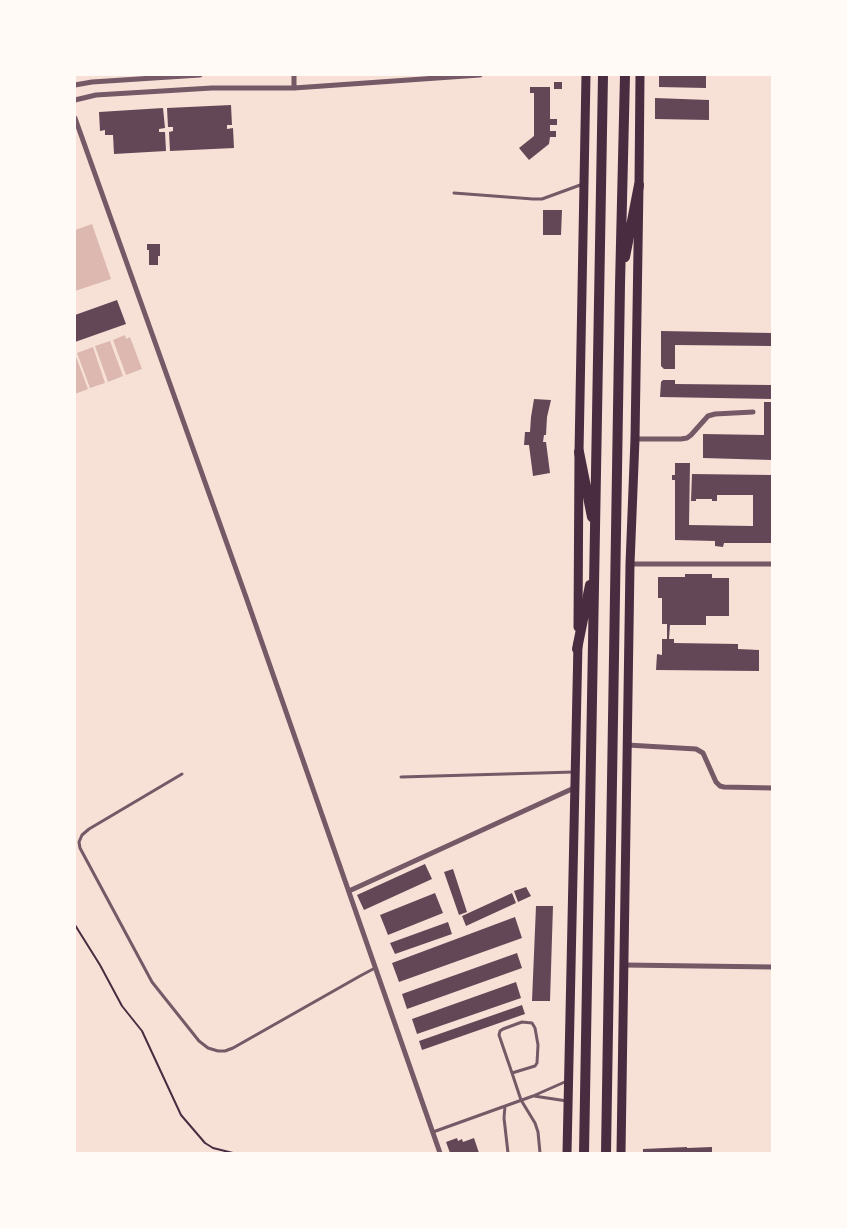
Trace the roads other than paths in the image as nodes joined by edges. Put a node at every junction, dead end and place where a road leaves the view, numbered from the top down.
1 (200, 75) edge
2 (294, 75) edge
3 (480, 75) edge
4 (586, 75) edge
5 (603, 75) edge
6 (624, 75) edge
7 (640, 75) edge
8 (408, 77) edge
9 (75, 85) edge
10 (294, 88) junction
11 (75, 100) edge
12 (75, 118) edge
13 (584, 184) junction
14 (640, 185) junction
15 (454, 193) dead end
16 (620, 285) junction
17 (753, 412) dead end
18 (635, 439) junction
19 (579, 452) junction
20 (596, 536) junction
21 (595, 557) junction
22 (630, 564) junction
23 (772, 564) edge
24 (577, 649) junction
25 (627, 745) junction
26 (574, 772) junction
27 (182, 774) dead end
28 (401, 777) dead end
29 (574, 788) junction
30 (772, 788) edge
31 (349, 891) junction
32 (624, 964) junction
33 (772, 967) edge
34 (376, 968) junction
35 (512, 1074) junction
36 (568, 1080) junction
37 (533, 1096) junction
38 (521, 1100) junction
39 (567, 1101) junction
40 (505, 1106) junction
41 (432, 1132) junction
42 (440, 1153) edge
43 (508, 1153) edge
44 (540, 1153) edge
45 (567, 1153) edge
46 (584, 1153) edge
47 (606, 1153) edge
48 (620, 1153) edge

1 - 9 street
2 - 10 street
3 - 8 street
4 - 13 main road
5 - 20 highway
6 - 16 highway
7 - 14 main road
8 - 10 street
10 - 11 street
12 - 31 street
13 - 15 lane
13 - 19 main road
14 - 16 highway
14 - 18 main road
16 - 47 highway
17 - 18 street
18 - 22 main road
19 - 20 highway
19 - 24 main road
20 - 21 highway
21 - 24 highway
21 - 46 highway
22 - 23 street
22 - 25 main road
24 - 26 main road
25 - 30 street
25 - 32 main road
26 - 28 lane
26 - 29 main road
27 - 34 lane
29 - 31 street
29 - 36 main road
31 - 34 street
32 - 33 street
32 - 48 main road
34 - 41 street
35 - 35 lane
35 - 38 lane
36 - 37 lane
36 - 39 main road
37 - 38 lane
37 - 39 lane
38 - 40 lane
38 - 44 lane
39 - 45 main road
40 - 41 lane
40 - 43 lane
41 - 42 street

